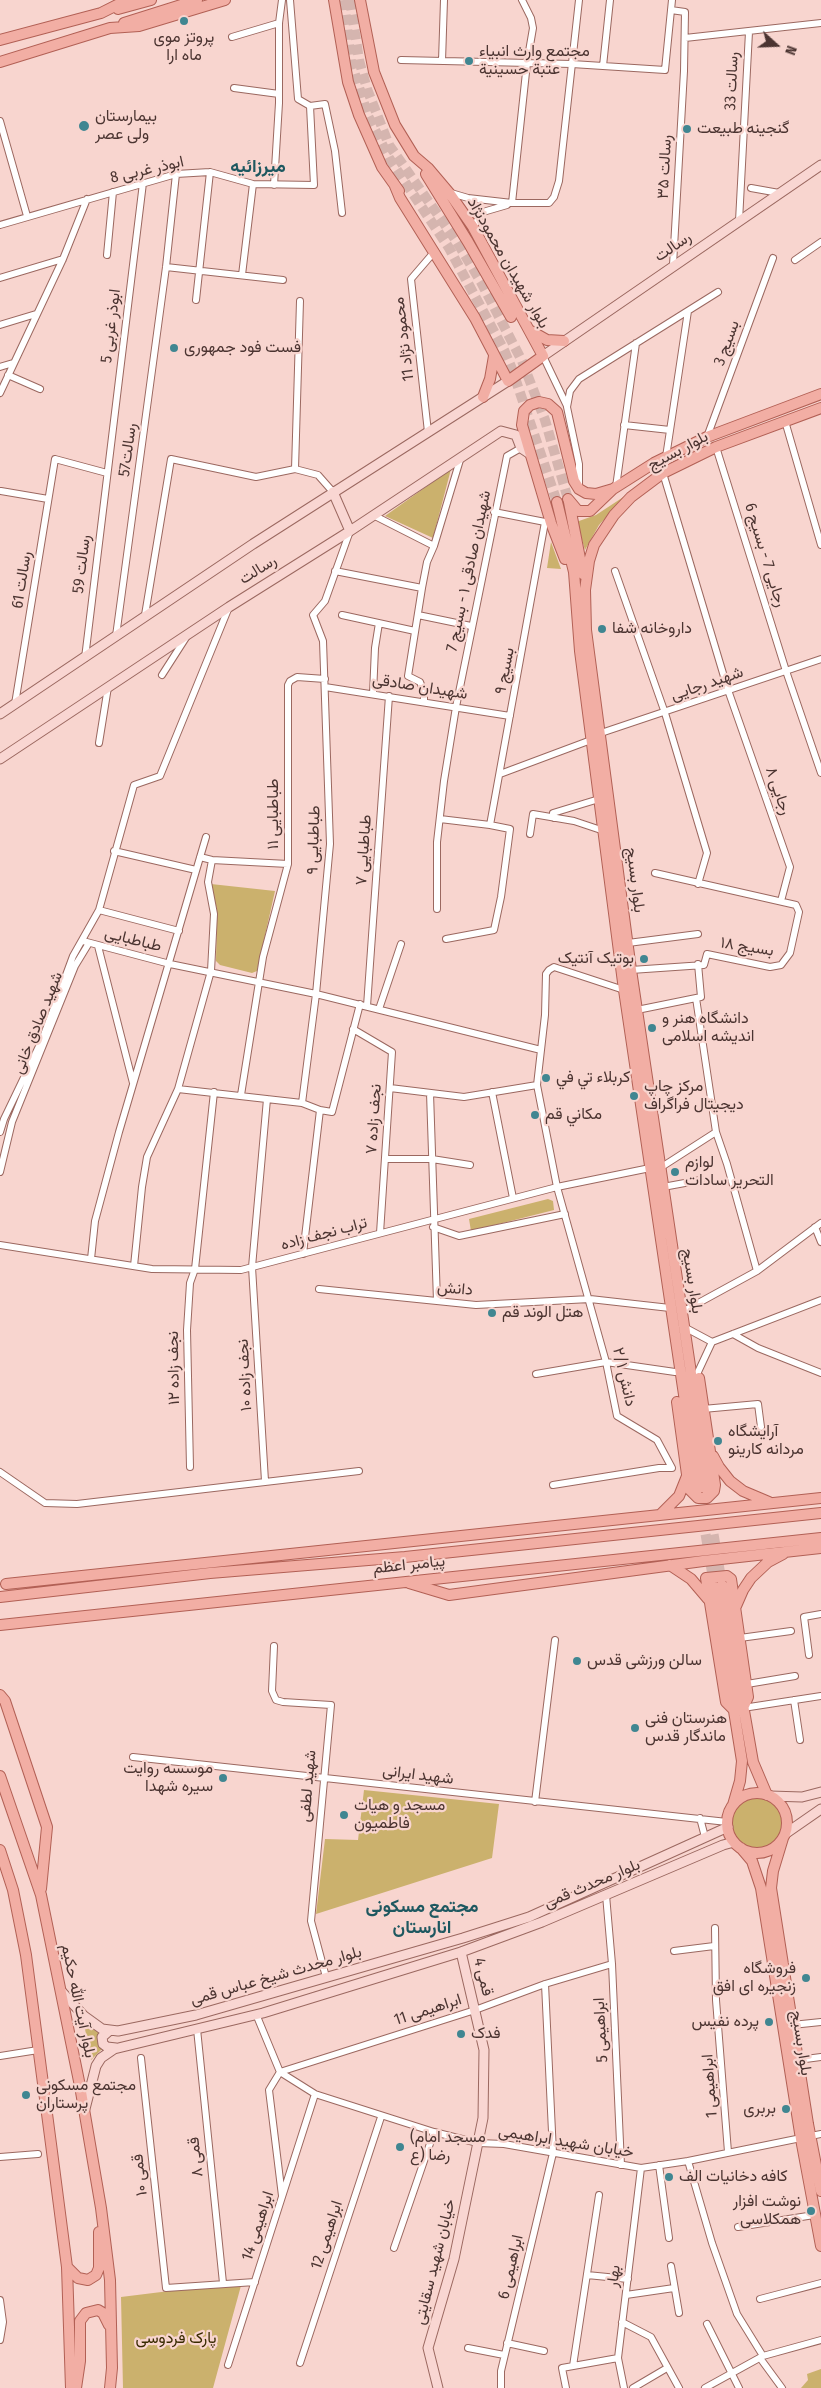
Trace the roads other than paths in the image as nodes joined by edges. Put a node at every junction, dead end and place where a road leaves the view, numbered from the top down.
1 (127, 0) edge
2 (151, 0) edge
3 (197, 0) edge
4 (226, 0) edge
5 (282, 0) edge
6 (290, 0) edge
7 (360, 0) edge
8 (444, 0) edge
9 (522, 0) edge
10 (579, 0) edge
11 (610, 0) edge
12 (672, 0) edge
13 (335, 2) edge
14 (671, 10) junction
15 (101, 13) junction
16 (279, 23) junction
17 (821, 23) edge
18 (110, 28) junction
19 (749, 32) junction
20 (232, 37) dead end
21 (685, 38) junction
22 (0, 40) edge
23 (401, 60) dead end
24 (442, 61) junction
25 (0, 62) edge
26 (527, 63) junction
27 (572, 64) junction
28 (603, 66) junction
29 (234, 88) dead end
30 (279, 94) junction
31 (310, 106) junction
32 (0, 122) edge
33 (414, 156) junction
34 (821, 165) edge
35 (210, 172) junction
36 (176, 174) junction
37 (143, 183) junction
38 (254, 184) junction
39 (274, 185) junction
40 (395, 186) junction
41 (751, 188) dead end
42 (113, 192) junction
43 (449, 192) junction
44 (779, 193) junction
45 (88, 199) junction
46 (512, 203) junction
47 (342, 214) dead end
48 (27, 216) junction
49 (421, 216) dead end
50 (738, 221) junction
51 (0, 225) edge
52 (473, 227) junction
53 (821, 242) edge
54 (435, 251) junction
55 (107, 255) dead end
56 (773, 258) dead end
57 (62, 259) junction
58 (795, 260) dead end
59 (673, 265) junction
60 (166, 267) junction
61 (199, 271) junction
62 (242, 276) junction
63 (0, 278) edge
64 (283, 280) dead end
65 (718, 292) dead end
66 (196, 300) dead end
67 (300, 301) dead end
68 (688, 311) junction
69 (36, 314) junction
70 (510, 317) dead end
71 (0, 325) edge
72 (528, 328) junction
73 (564, 341) junction
74 (636, 344) junction
75 (494, 356) junction
76 (544, 356) junction
77 (13, 363) junction
78 (0, 367) edge
79 (8, 375) junction
80 (508, 381) junction
81 (40, 390) dead end
82 (0, 393) edge
83 (821, 394) edge
84 (483, 397) junction
85 (567, 407) junction
86 (821, 408) edge
87 (785, 421) junction
88 (624, 425) junction
89 (670, 430) junction
90 (428, 432) junction
91 (707, 437) junction
92 (716, 447) junction
93 (526, 451) junction
94 (666, 457) junction
95 (460, 460) junction
96 (295, 469) junction
97 (107, 473) junction
98 (662, 473) junction
99 (615, 488) junction
100 (579, 489) junction
101 (2, 491) dead end
102 (334, 492) junction
103 (48, 500) junction
104 (557, 502) tunnel mouth
105 (494, 512) junction
106 (373, 515) junction
107 (350, 531) junction
108 (821, 545) edge
109 (434, 546) junction
110 (336, 571) junction
111 (616, 571) dead end
112 (422, 588) junction
113 (581, 592) junction
114 (229, 606) junction
115 (145, 615) junction
116 (418, 615) junction
117 (342, 616) dead end
118 (379, 623) junction
119 (471, 626) junction
120 (415, 631) junction
121 (189, 633) junction
122 (116, 636) junction
123 (85, 658) junction
124 (821, 659) edge
125 (786, 671) junction
126 (162, 675) dead end
127 (325, 678) junction
128 (108, 687) junction
129 (325, 687) junction
130 (728, 690) junction
131 (373, 694) junction
132 (389, 696) junction
133 (424, 701) junction
134 (16, 704) junction
135 (456, 707) junction
136 (665, 713) junction
137 (0, 714) edge
138 (510, 716) junction
139 (601, 733) junction
140 (591, 740) junction
141 (99, 743) dead end
142 (0, 759) edge
143 (821, 773) edge
144 (500, 774) junction
145 (599, 799) junction
146 (554, 818) junction
147 (440, 819) junction
148 (490, 825) junction
149 (604, 831) junction
150 (530, 834) dead end
151 (206, 837) dead end
152 (114, 851) junction
153 (611, 853) junction
154 (200, 857) junction
155 (212, 860) junction
156 (288, 864) junction
157 (613, 868) junction
158 (196, 870) junction
159 (655, 873) dead end
160 (698, 884) junction
161 (781, 902) junction
162 (437, 909) dead end
163 (99, 910) junction
164 (179, 931) junction
165 (698, 934) dead end
166 (446, 938) dead end
167 (86, 942) junction
168 (628, 943) junction
169 (401, 944) dead end
170 (98, 946) junction
171 (170, 964) junction
172 (698, 964) junction
173 (631, 970) junction
174 (211, 971) junction
175 (259, 981) junction
176 (624, 990) junction
177 (316, 994) junction
178 (696, 998) junction
179 (360, 1004) junction
180 (367, 1006) junction
181 (379, 1009) junction
182 (637, 1010) junction
183 (353, 1029) junction
184 (541, 1050) junction
185 (133, 1084) junction
186 (537, 1085) junction
187 (390, 1088) junction
188 (178, 1089) junction
189 (214, 1092) junction
190 (492, 1092) junction
191 (430, 1093) junction
192 (241, 1095) junction
193 (267, 1099) junction
194 (302, 1103) junction
195 (320, 1110) junction
196 (2, 1118) edge
197 (12, 1122) junction
198 (0, 1132) edge
199 (716, 1132) junction
200 (385, 1159) junction
201 (432, 1159) junction
202 (470, 1166) dead end
203 (655, 1168) junction
204 (0, 1172) edge
205 (701, 1180) dead end
206 (557, 1187) junction
207 (663, 1187) junction
208 (513, 1198) junction
209 (565, 1214) junction
210 (433, 1219) junction
211 (818, 1225) edge
212 (433, 1227) junction
213 (380, 1233) junction
214 (821, 1242) edge
215 (0, 1245) edge
216 (303, 1254) junction
217 (91, 1259) junction
218 (134, 1266) junction
219 (252, 1267) junction
220 (195, 1269) junction
221 (757, 1271) junction
222 (319, 1289) dead end
223 (590, 1299) junction
224 (821, 1300) edge
225 (437, 1301) junction
226 (670, 1308) junction
227 (682, 1312) junction
228 (684, 1327) junction
229 (733, 1334) junction
230 (712, 1342) junction
231 (606, 1362) junction
232 (677, 1369) junction
233 (694, 1369) junction
234 (821, 1373) edge
235 (536, 1374) dead end
236 (703, 1409) junction
237 (761, 1427) dead end
238 (709, 1448) junction
239 (190, 1467) dead end
240 (359, 1471) dead end
241 (0, 1472) edge
242 (687, 1475) junction
243 (265, 1481) junction
244 (553, 1485) dead end
245 (821, 1498) edge
246 (772, 1503) junction
247 (821, 1513) edge
248 (660, 1515) junction
249 (433, 1538) junction
250 (821, 1538) edge
251 (821, 1548) edge
252 (789, 1551) junction
253 (702, 1555) junction
254 (405, 1557) junction
255 (217, 1561) junction
256 (670, 1565) junction
257 (210, 1573) junction
258 (404, 1581) junction
259 (6, 1584) dead end
260 (718, 1585) tunnel mouth
261 (0, 1597) edge
262 (709, 1600) junction
263 (736, 1607) junction
264 (821, 1614) edge
265 (0, 1625) edge
266 (791, 1631) dead end
267 (740, 1638) junction
268 (555, 1640) dead end
269 (274, 1646) dead end
270 (809, 1655) dead end
271 (795, 1676) dead end
272 (747, 1684) junction
273 (821, 1696) edge
274 (2, 1698) edge
275 (794, 1700) junction
276 (739, 1709) junction
277 (800, 1740) dead end
278 (133, 1757) dead end
279 (0, 1776) edge
280 (322, 1777) junction
281 (821, 1792) edge
282 (768, 1796) junction
283 (535, 1802) junction
284 (733, 1805) junction
285 (821, 1809) edge
286 (700, 1818) junction
287 (728, 1824) junction
288 (784, 1836) junction
289 (705, 1837) junction
290 (737, 1845) junction
291 (0, 1850) edge
292 (0, 1869) edge
293 (13, 1890) junction
294 (606, 1894) junction
295 (41, 1895) junction
296 (714, 1928) dead end
297 (714, 1946) junction
298 (461, 1952) junction
299 (674, 1952) dead end
300 (612, 1964) junction
301 (326, 1977) junction
302 (545, 1984) junction
303 (62, 1992) junction
304 (475, 2010) junction
305 (256, 2014) junction
306 (821, 2022) edge
307 (792, 2025) junction
308 (197, 2029) junction
309 (110, 2030) junction
310 (116, 2048) junction
311 (38, 2050) junction
312 (0, 2056) edge
313 (821, 2057) edge
314 (141, 2058) dead end
315 (798, 2060) junction
316 (280, 2072) junction
317 (315, 2094) junction
318 (85, 2113) junction
319 (381, 2116) junction
320 (434, 2132) junction
321 (805, 2133) junction
322 (821, 2134) edge
323 (478, 2143) junction
324 (808, 2150) junction
325 (728, 2152) junction
326 (553, 2153) junction
327 (38, 2154) dead end
328 (0, 2157) edge
329 (688, 2161) junction
330 (621, 2165) junction
331 (660, 2165) junction
332 (641, 2168) junction
333 (821, 2191) edge
334 (599, 2195) dead end
335 (282, 2196) junction
336 (101, 2208) junction
337 (814, 2215) junction
338 (738, 2227) dead end
339 (668, 2238) dead end
340 (821, 2246) edge
341 (394, 2248) dead end
342 (671, 2266) dead end
343 (67, 2268) junction
344 (587, 2275) junction
345 (628, 2279) junction
346 (254, 2282) junction
347 (223, 2283) junction
348 (821, 2283) edge
349 (674, 2288) junction
350 (626, 2295) junction
351 (760, 2299) dead end
352 (0, 2300) edge
353 (679, 2313) dead end
354 (1, 2322) edge
355 (622, 2322) junction
356 (707, 2324) dead end
357 (0, 2340) edge
358 (112, 2340) junction
359 (821, 2340) edge
360 (507, 2343) junction
361 (468, 2348) dead end
362 (544, 2351) dead end
363 (504, 2355) junction
364 (762, 2357) junction
365 (618, 2358) junction
366 (300, 2363) dead end
367 (228, 2365) dead end
368 (573, 2366) junction
369 (667, 2368) junction
370 (731, 2374) junction
371 (72, 2388) edge
372 (76, 2388) edge
373 (110, 2388) edge
374 (438, 2388) edge
375 (501, 2388) edge
376 (566, 2388) edge
377 (624, 2388) edge
378 (633, 2388) edge
379 (679, 2388) edge
380 (705, 2388) edge
381 (739, 2388) edge
382 (782, 2388) edge

1 - 15 main road
2 - 15 main road
3 - 18 main road
4 - 18 main road
5 - 16 street
6 - 31 street
7 - 33 main road, بلوار شهیدان محمودنژاد
8 - 24 street
9 - 26 street
10 - 27 street
11 - 28 street
12 - 14 street
13 - 40 main road
14 - 21 street, رسالت ۳۵
14 - 28 street
15 - 22 main road
16 - 20 street
16 - 30 street
17 - 19 street
18 - 25 main road
19 - 21 street
19 - 50 street, رسالت 33
21 - 59 street, رسالت ۳۵
23 - 24 street
24 - 26 street
26 - 27 street
26 - 46 street
27 - 28 street
27 - 46 street
29 - 30 street
30 - 39 street
31 - 39 street, ابوذر غربی 8
31 - 47 street
32 - 48 street
33 - 43 main road, بلوار شهیدان محمودنژاد
33 - 70 main road
34 - 44 main road, رسالت
35 - 36 street, ابوذر غربی 8
35 - 38 street, ابوذر غربی 8
35 - 61 street
36 - 37 street, ابوذر غربی 8
36 - 60 street, رسالت57
37 - 42 street, ابوذر غربی 8
37 - 97 street, ابوذر غربی 5
38 - 39 street, ابوذر غربی 8
38 - 62 street
40 - 49 main road
40 - 54 main road
41 - 44 street
42 - 45 street, ابوذر غربی 8
42 - 55 street
43 - 46 street
43 - 52 main road, بلوار شهیدان محمودنژاد
44 - 50 main road, رسالت
45 - 48 street, ابوذر غربی 8
45 - 57 street
46 - 52 street
48 - 51 street, ابوذر غربی 8
50 - 59 main road, رسالت
52 - 72 main road, بلوار شهیدان محمودنژاد
53 - 58 street
54 - 75 main road
54 - 90 street, محمود نژاد 11
56 - 91 street, بسیج 3
57 - 63 street
57 - 69 street
59 - 73 main road, رسالت
60 - 61 street
60 - 122 street, رسالت57
61 - 62 street
61 - 66 street
62 - 64 street
65 - 68 street
67 - 96 street
68 - 74 street
68 - 89 street
69 - 71 street
69 - 77 street
72 - 73 main road
72 - 76 main road, بلوار شهیدان محمودنژاد
73 - 76 main road, رسالت
74 - 85 street
74 - 88 street
75 - 80 main road
75 - 84 main road
76 - 80 main road
76 - 85 street
77 - 78 street
77 - 79 street
79 - 81 street
79 - 82 street
80 - 84 main road, رسالت
83 - 91 main road, بلوار بسیج
84 - 90 main road, رسالت
85 - 100 street
86 - 87 main road, بلوار بسیج
87 - 92 main road, بلوار بسیج
87 - 108 street
88 - 89 street
88 - 99 street
89 - 94 street
90 - 102 main road, رسالت
91 - 94 main road, بلوار بسیج
92 - 98 main road, بلوار بسیج
92 - 125 street, رجایی 7 - بسیج 6
93 - 95 main road, رسالت
93 - 100 main road
93 - 105 street, شهیدان صادقی ۱ - بسیج 7
93 - 113 main road
94 - 99 main road, بلوار بسیج
95 - 106 main road, رسالت
95 - 109 street
96 - 102 street
96 - 115 street
97 - 103 street, رسالت 61
97 - 123 street, رسالت 59
98 - 113 main road, بلوار بسیج
98 - 130 street, رجایی ۸
99 - 100 main road
99 - 113 main road, بلوار بسیج
101 - 103 street
102 - 107 main road
102 - 115 main road, رسالت
103 - 134 street, رسالت 61
104 - 113 main road
105 - 119 street, شهیدان صادقی ۱ - بسیج 7
105 - 138 street, بسیج ۹
106 - 107 main road, رسالت
106 - 109 street
107 - 110 street, طباطبایی ۹
107 - 114 main road, رسالت
109 - 112 street
110 - 112 street
110 - 127 street, طباطبایی ۹
111 - 136 street
112 - 116 street
113 - 139 main road, بلوار بسیج
113 - 140 main road, بلوار بسیج
114 - 121 main road, رسالت
114 - 152 street, طباطبایی
115 - 122 main road, رسالت
116 - 119 street
116 - 120 street
117 - 118 street
118 - 120 street
118 - 131 street
119 - 135 street, شهیدان صادقی ۱ - بسیج 7
120 - 133 street
121 - 126 street
121 - 128 main road, رسالت
122 - 123 main road, رسالت
123 - 134 main road, رسالت
124 - 125 street, شهید رجایی
125 - 130 street, شهید رجایی
125 - 143 street, رجایی 7 - بسیج 6
127 - 129 street, طباطبایی ۹
127 - 156 street, طباطبایی ۱۱
128 - 141 street
128 - 142 main road, رسالت
129 - 131 street, شهیدان صادقی
129 - 177 street, طباطبایی ۹
130 - 136 street, شهید رجایی
130 - 161 street, رجایی ۸
131 - 132 street, شهیدان صادقی
132 - 133 street, شهیدان صادقی
132 - 180 street, طباطبایی ۷
133 - 135 street, شهیدان صادقی
134 - 137 main road, رسالت
135 - 138 street, شهیدان صادقی
135 - 147 street, شهیدان صادقی ۱ - بسیج 7
136 - 139 street, شهید رجایی
136 - 160 street
138 - 144 street, بسیج ۹
139 - 153 main road, بلوار بسیج
140 - 144 street
140 - 145 main road, بلوار بسیج
144 - 148 street, بسیج ۹
145 - 146 street
145 - 149 main road, بلوار بسیج
146 - 149 street
146 - 150 street
147 - 148 street
147 - 162 street, شهیدان صادقی ۱ - بسیج 7
148 - 166 street
149 - 153 main road, بلوار بسیج
151 - 154 street
152 - 158 street
152 - 163 street, طباطبایی
153 - 157 main road, بلوار بسیج
154 - 155 street
154 - 158 street
155 - 156 street
155 - 174 street
156 - 175 street, طباطبایی ۱۱
157 - 168 main road, بلوار بسیج
157 - 176 main road, بلوار بسیج
158 - 164 street
159 - 160 street
160 - 161 street
161 - 172 street, بسیج ۱۸
163 - 164 street
163 - 167 street, طباطبایی
164 - 171 street
165 - 168 street
167 - 170 street, طباطبایی
167 - 196 street, شهید صادق خانی
167 - 197 street, شهید صادق خانی
168 - 173 main road, بلوار بسیج
169 - 181 street
170 - 171 street, طباطبایی
170 - 185 street
171 - 174 street, طباطبایی
171 - 185 street
172 - 173 street, بسیج ۱۸
172 - 178 street
173 - 182 main road, بلوار بسیج
174 - 175 street, طباطبایی
174 - 188 street
175 - 177 street, طباطبایی
175 - 192 street, طباطبایی ۱۱
176 - 184 street, دانش ۲/۱
176 - 203 main road, بلوار بسیج
177 - 179 street, طباطبایی
177 - 194 street, طباطبایی ۹
178 - 182 street
178 - 199 street
179 - 180 street, طباطبایی
179 - 183 street
180 - 181 street, طباطبایی
181 - 184 street, طباطبایی
182 - 203 main road, بلوار بسیج
183 - 187 street, نجف زاده ۷
183 - 195 street
184 - 186 street, دانش ۲/۱
185 - 217 street
186 - 190 street
186 - 206 street, دانش ۲/۱
187 - 191 street
187 - 200 street, نجف زاده ۷
188 - 189 street
188 - 218 street
189 - 192 street
189 - 220 street, نجف زاده ۱۲
190 - 191 street
190 - 208 street
191 - 201 street
192 - 193 street
193 - 194 street
193 - 219 street, نجف زاده ۱۰
194 - 195 street
195 - 216 street
196 - 197 street
196 - 198 street, شهید صادق خانی
197 - 204 street, شهید صادق خانی
199 - 203 street
199 - 221 street
200 - 201 street
200 - 213 street, نجف زاده ۷
201 - 202 street
201 - 210 street
203 - 206 street, تراب نجف زاده
203 - 207 main road, بلوار بسیج
203 - 226 main road, بلوار بسیج
205 - 207 street
206 - 208 street, تراب نجف زاده
206 - 209 street, دانش ۲/۱
207 - 227 main road, بلوار بسیج
208 - 210 street, تراب نجف زاده
209 - 212 street
209 - 223 street, دانش ۲/۱
210 - 212 street
210 - 213 street, تراب نجف زاده
211 - 214 street
211 - 221 street
212 - 225 street
213 - 216 street, تراب نجف زاده
215 - 217 street, تراب نجف زاده
216 - 219 street, تراب نجف زاده
217 - 218 street, تراب نجف زاده
218 - 220 street, تراب نجف زاده
219 - 220 street, تراب نجف زاده
219 - 243 street, نجف زاده ۱۰
220 - 239 street, نجف زاده ۱۲
221 - 227 street
222 - 225 street, دانش
223 - 225 street, دانش
223 - 226 street, دانش
223 - 231 street, دانش ۲/۱
224 - 229 street
226 - 232 main road, بلوار بسیج
227 - 228 main road, بلوار بسیج
228 - 230 street
228 - 233 main road, بلوار بسیج
229 - 230 street
229 - 234 street
230 - 233 street
231 - 232 street
231 - 235 street
231 - 244 street, دانش ۲/۱
232 - 233 main road, بلوار بسیج
232 - 242 main road
233 - 236 main road
236 - 237 street
236 - 238 main road
238 - 242 main road
238 - 246 main road
240 - 243 street
241 - 243 street
242 - 248 main road
245 - 246 main road
246 - 248 main road
247 - 254 main road, پیامبر اعظم
248 - 249 main road
249 - 254 main road
249 - 255 main road
250 - 253 main road, پیامبر اعظم
251 - 252 main road
252 - 253 main road
252 - 263 main road
253 - 256 main road
253 - 258 main road, پیامبر اعظم
254 - 257 main road, پیامبر اعظم
255 - 257 main road
255 - 259 main road
256 - 258 main road
256 - 262 main road
257 - 261 main road, پیامبر اعظم
258 - 265 main road, پیامبر اعظم
260 - 276 main road
262 - 263 main road
262 - 276 main road
263 - 267 main road
264 - 270 street
266 - 267 street
267 - 272 main road
268 - 283 street
269 - 280 street, شهید لطفی
271 - 272 street
272 - 276 main road
273 - 275 street
274 - 295 main road
275 - 276 street
275 - 277 street
276 - 282 main road
276 - 284 main road
278 - 280 street, شهید ایرانی
279 - 295 main road, بلوار آیت الله حکیم
280 - 283 street, شهید ایرانی
280 - 301 street, شهید لطفی
281 - 282 main road
282 - 284 main road
282 - 288 main road
283 - 286 street, شهید ایرانی
284 - 287 main road
285 - 288 main road
286 - 287 street, شهید ایرانی
286 - 289 street
287 - 289 main road, بلوار محدث شیخ عباس قمی
287 - 290 main road
288 - 290 main road
288 - 307 main road, بلوار بسیج
289 - 301 main road, بلوار محدث شیخ عباس قمی
290 - 294 main road, بلوار محدث قمی
290 - 321 main road, بلوار بسیج
291 - 293 main road
292 - 293 main road
293 - 311 main road
294 - 298 main road, بلوار محدث قمی
294 - 300 street, ابراهیمی 5
295 - 303 main road, بلوار آیت الله حکیم
296 - 297 street, ابراهیمی 1
297 - 299 street
297 - 325 street, ابراهیمی 1
298 - 304 main road, قمی 4
298 - 305 main road, بلوار محدث شیخ عباس قمی
300 - 302 street, ابراهیمی 11
300 - 330 street, ابراهیمی 5
301 - 309 main road, بلوار محدث شیخ عباس قمی
302 - 304 street, ابراهیمی 11
302 - 326 street, ابراهیمی 6
303 - 309 main road
303 - 318 main road, بلوار آیت الله حکیم
304 - 316 street, ابراهیمی 11
304 - 323 main road, قمی 4
305 - 308 main road, بلوار محدث شیخ عباس قمی
305 - 316 street
306 - 307 street
307 - 315 main road, بلوار بسیج
308 - 310 main road, بلوار محدث شیخ عباس قمی
308 - 347 street, قمی ۸
309 - 310 main road
310 - 318 main road, بلوار محدث شیخ عباس قمی
311 - 312 street
311 - 343 main road
313 - 315 street
314 - 347 street, قمی ۱۰
315 - 321 main road, بلوار بسیج
316 - 317 street, خیابان شهید ابراهیمی
316 - 335 street
317 - 319 street, خیابان شهید ابراهیمی
317 - 335 street, ابراهیمی 14
318 - 336 main road, بلوار آیت الله حکیم
319 - 320 street, خیابان شهید ابراهیمی
319 - 366 street, ابراهیمی 12
320 - 323 street, خیابان شهید ابراهیمی
320 - 341 street
321 - 322 street, خیابان شهید ابراهیمی
321 - 324 main road, بلوار بسیج
321 - 325 street, خیابان شهید ابراهیمی
323 - 326 street, خیابان شهید ابراهیمی
323 - 374 main road, خیابان شهید سقایتی
324 - 333 main road, بلوار بسیج
324 - 337 main road, بلوار بسیج
325 - 329 street, خیابان شهید ابراهیمی
326 - 330 street, خیابان شهید ابراهیمی
326 - 360 street, ابراهیمی 6
327 - 328 street
329 - 331 street, خیابان شهید ابراهیمی
329 - 364 street
330 - 332 street, خیابان شهید ابراهیمی
331 - 332 street, خیابان شهید ابراهیمی
331 - 339 street
332 - 345 street, بهار
334 - 344 street
335 - 346 street, ابراهیمی 14
336 - 343 main road
336 - 358 main road, بلوار آیت الله حکیم
337 - 338 street
337 - 340 main road, بلوار بسیج
342 - 349 street
343 - 371 main road
344 - 345 street
344 - 368 street
345 - 350 street, بهار
346 - 347 street
346 - 367 street, ابراهیمی 14
348 - 351 street
349 - 350 street
349 - 353 street
350 - 355 street, بهار
352 - 354 street
354 - 357 street
355 - 365 street, بهار
355 - 369 street
356 - 370 street
358 - 372 main road
358 - 373 main road, بلوار آیت الله حکیم
359 - 364 street
360 - 362 street
360 - 363 street, ابراهیمی 6
361 - 363 street
363 - 375 street, ابراهیمی 6
364 - 370 street
364 - 382 street
365 - 368 street
365 - 377 street, بهار
368 - 376 street
369 - 378 street
369 - 379 street
370 - 380 street
370 - 381 street

